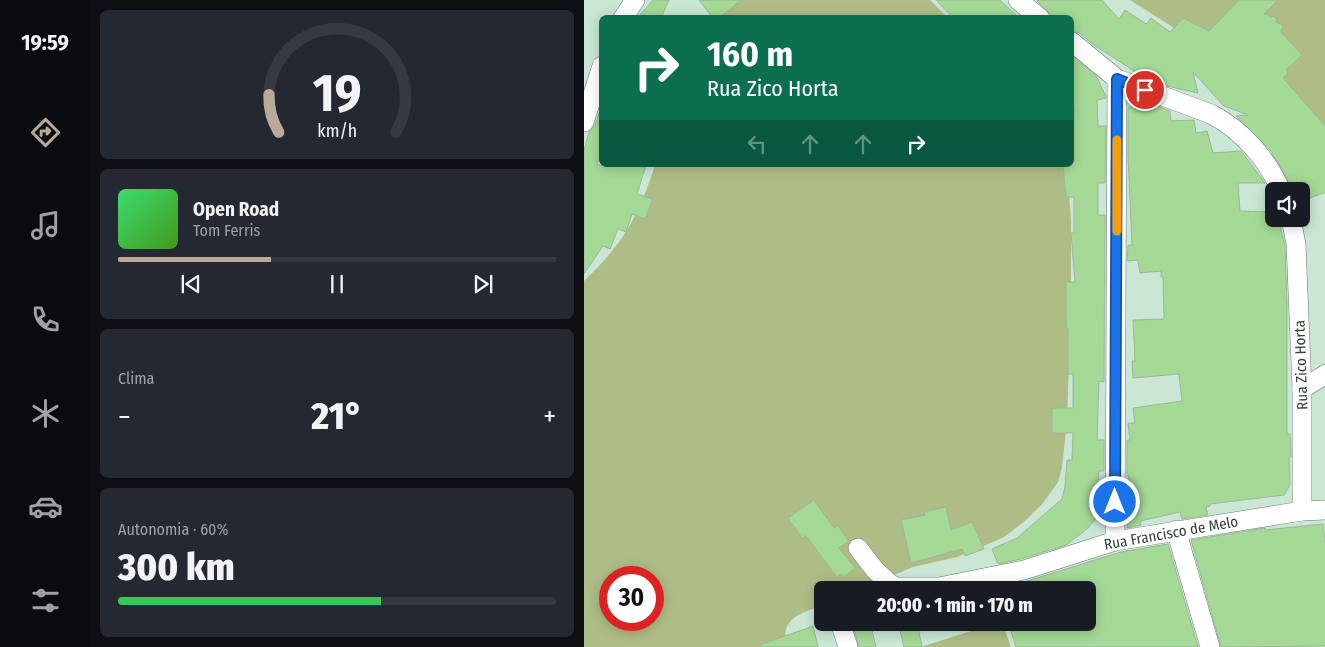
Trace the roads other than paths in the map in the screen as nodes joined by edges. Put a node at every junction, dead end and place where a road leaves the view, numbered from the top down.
1 (635, 0) edge
2 (1018, 0) edge
3 (625, 15) edge
4 (1036, 15) edge
5 (1074, 44) edge
6 (599, 75) edge
7 (1117, 79) junction
8 (584, 122) edge
9 (1276, 182) edge
10 (1293, 227) edge
11 (1325, 374) edge
12 (1302, 389) junction
13 (1325, 510) edge
14 (1302, 511) junction
15 (1176, 530) junction
16 (1115, 541) junction
17 (858, 548) dead end
18 (885, 581) edge
19 (974, 581) edge
20 (843, 631) edge
21 (848, 647) edge
22 (1210, 647) edge

1 - 3 street
2 - 4 street
5 - 7 street
6 - 8 street
7 - 9 street
7 - 16 street
10 - 12 street, Rua Zico Horta
11 - 12 street
12 - 14 street, Rua Zico Horta
13 - 14 street, Rua Francisco de Melo
14 - 15 street, Rua Francisco de Melo
15 - 16 street, Rua Francisco de Melo
15 - 22 street
16 - 19 street, Rua Francisco de Melo
17 - 18 street, Rua Francisco de Melo
20 - 21 street

